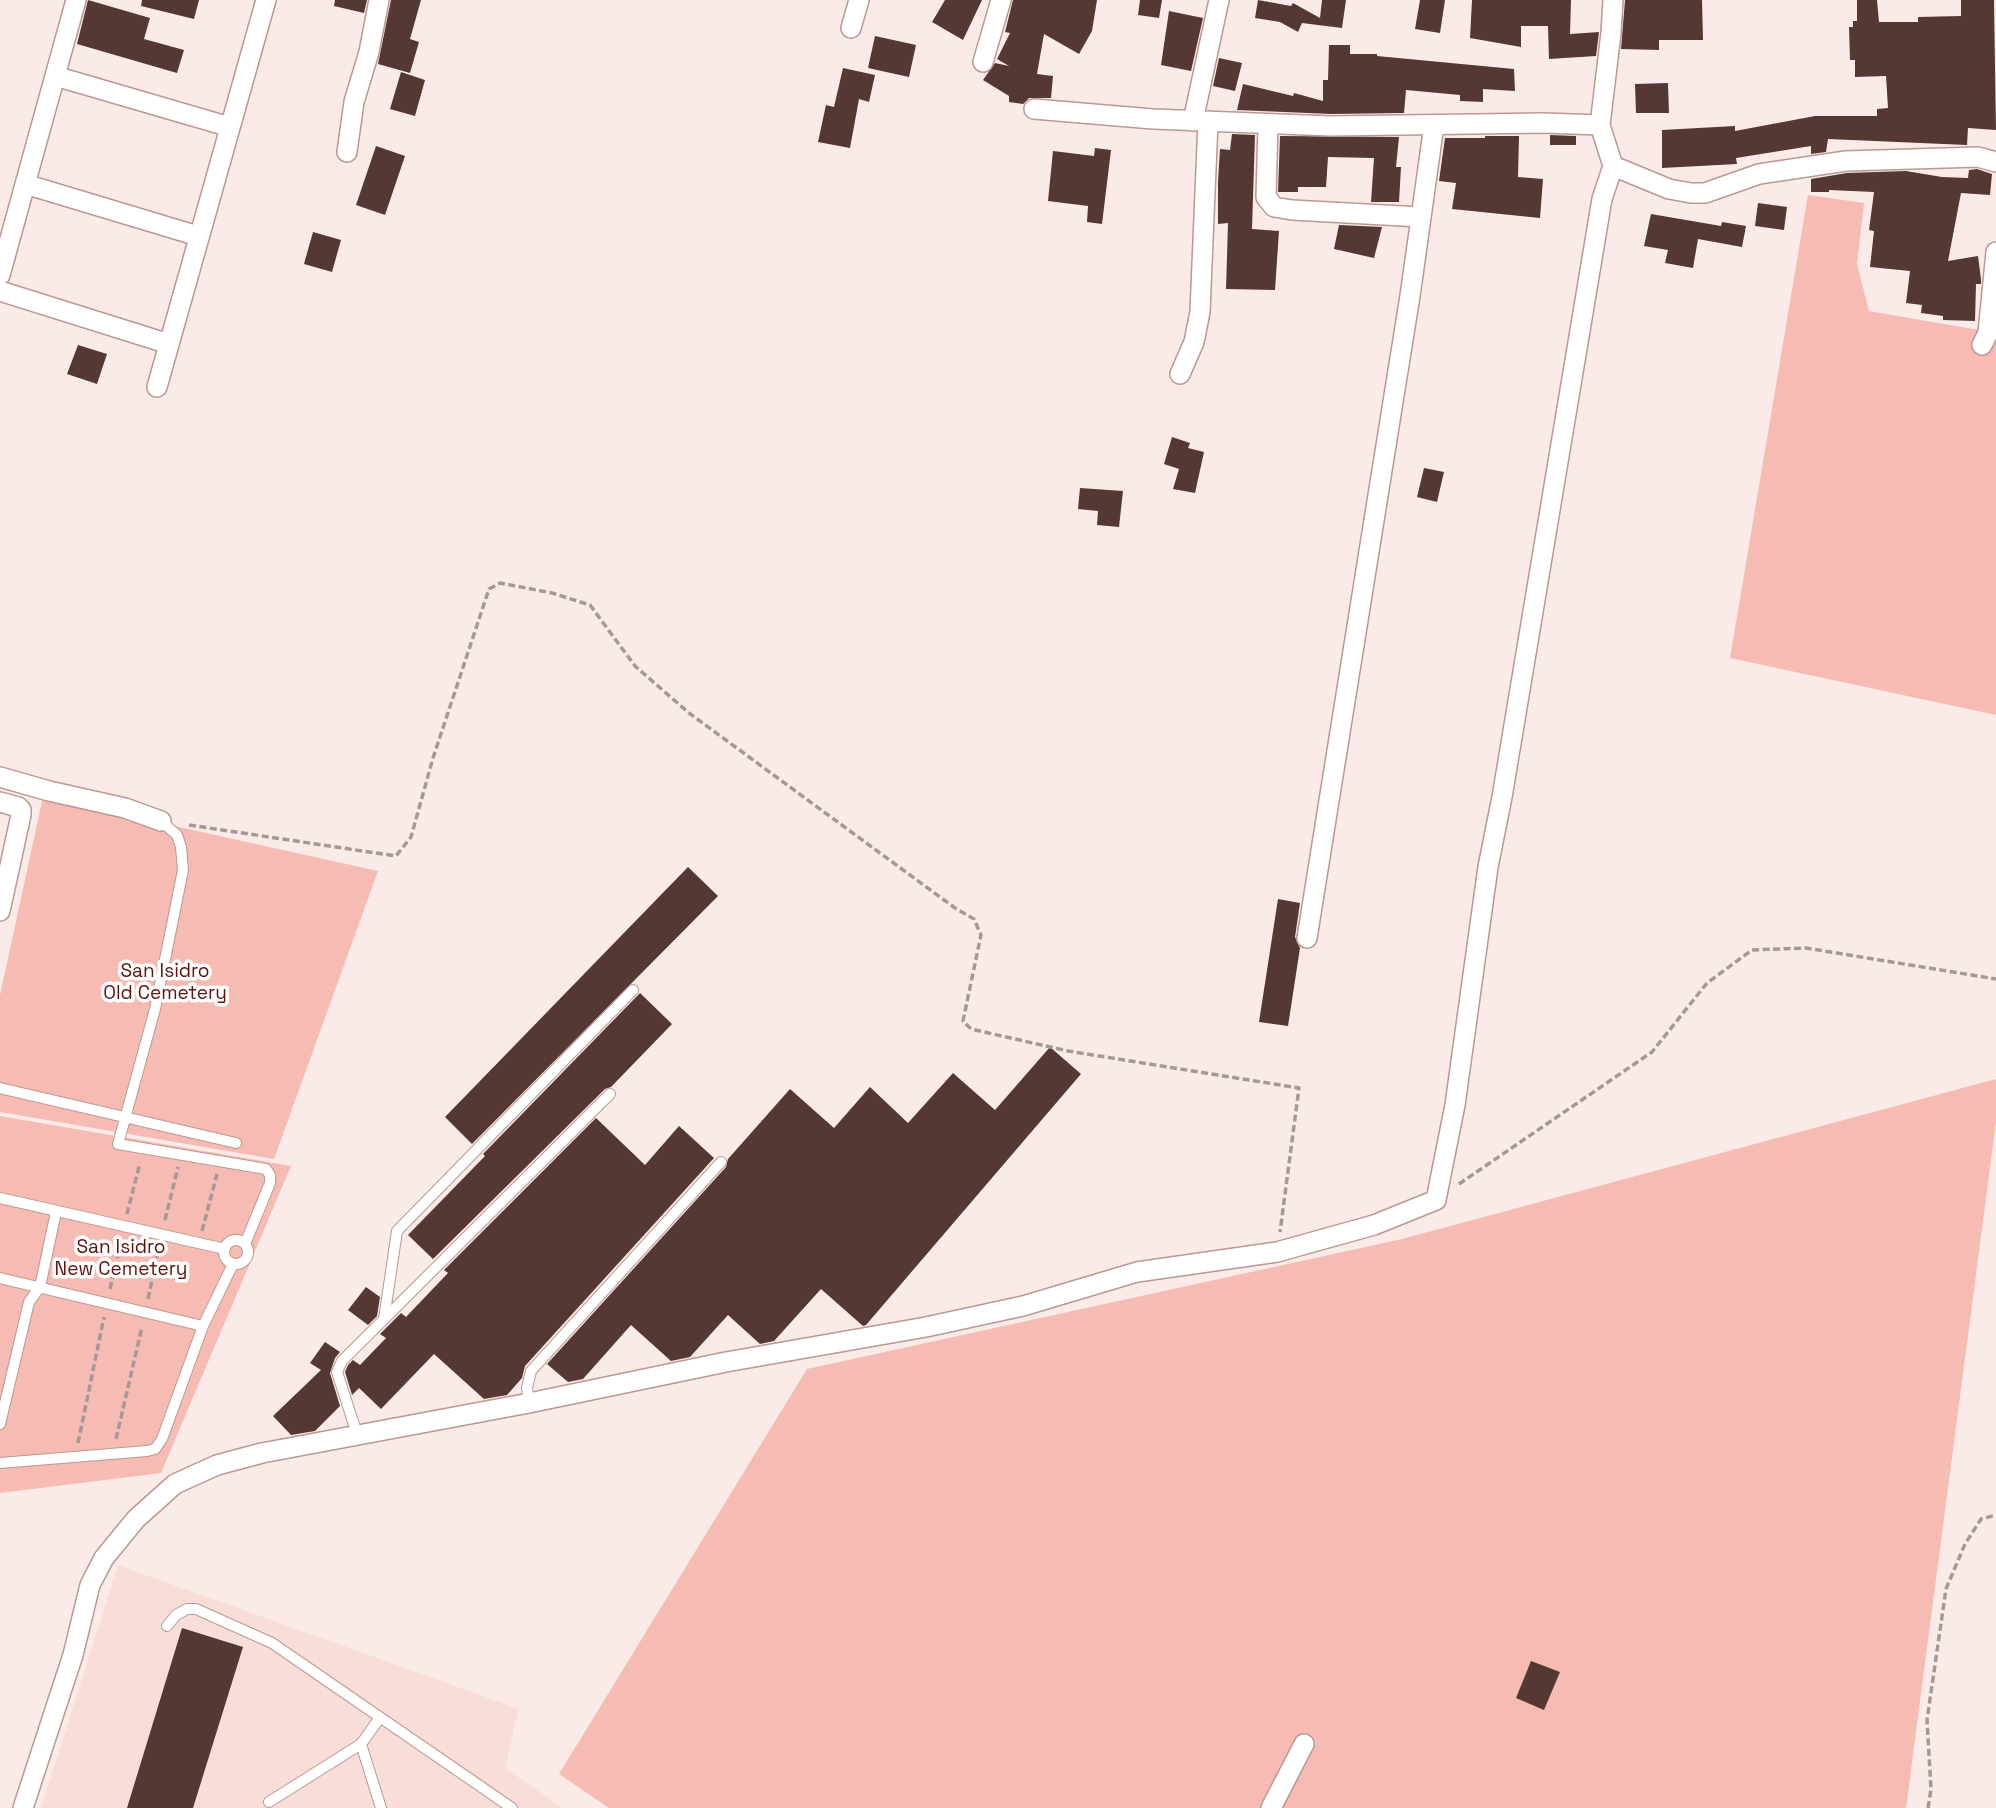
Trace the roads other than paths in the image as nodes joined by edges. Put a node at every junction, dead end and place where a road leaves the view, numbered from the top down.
1 (76, 0) edge
2 (266, 0) edge
3 (379, 0) edge
4 (859, 0) edge
5 (1001, 0) edge
6 (1219, 0) edge
7 (1613, 0) edge
8 (851, 28) dead end
9 (983, 62) dead end
10 (55, 76) junction
11 (1034, 110) dead end
12 (1200, 121) junction
13 (1268, 124) junction
14 (1434, 125) junction
15 (1600, 125) junction
16 (230, 127) junction
17 (347, 152) dead end
18 (1996, 162) edge
19 (1613, 166) junction
20 (25, 184) junction
21 (1421, 217) junction
22 (198, 236) junction
23 (1996, 252) edge
24 (0, 275) edge
25 (0, 291) edge
26 (169, 344) junction
27 (1982, 345) dead end
28 (1180, 374) dead end
29 (157, 387) dead end
30 (0, 777) edge
31 (0, 802) edge
32 (161, 821) joint
33 (0, 911) edge
34 (1307, 938) dead end
35 (633, 990) dead end
36 (0, 1088) edge
37 (610, 1094) dead end
38 (125, 1118) junction
39 (236, 1143) dead end
40 (721, 1162) dead end
41 (0, 1198) edge
42 (56, 1212) junction
43 (245, 1244) junction
44 (225, 1249) junction
45 (233, 1264) junction
46 (0, 1278) edge
47 (40, 1287) junction
48 (384, 1320) junction
49 (203, 1326) junction
50 (529, 1403) junction
51 (0, 1424) edge
52 (357, 1434) junction
53 (0, 1463) edge
54 (167, 1626) dead end
55 (379, 1719) junction
56 (361, 1744) junction
57 (1304, 1744) dead end
58 (269, 1802) dead end
59 (23, 1808) edge
60 (381, 1808) edge
61 (512, 1808) edge
62 (1271, 1808) edge

1 - 10 street
2 - 16 street
3 - 17 street
4 - 8 street
5 - 9 street
6 - 12 street
7 - 15 street
10 - 16 street
10 - 20 street
11 - 12 street
12 - 13 street
12 - 28 street
13 - 14 street
13 - 21 street
14 - 15 street
14 - 21 street
15 - 19 street
16 - 22 street
18 - 19 street
19 - 50 street
20 - 22 street
20 - 24 street
21 - 34 street
22 - 26 street
23 - 27 street
25 - 26 street
26 - 29 street
30 - 32 street
31 - 33 street
32 - 38 lane
35 - 48 lane
36 - 38 lane
37 - 48 lane
38 - 39 lane
38 - 43 lane
40 - 50 lane
41 - 42 lane
42 - 44 lane
42 - 47 lane
43 - 44 lane
43 - 45 lane
44 - 45 lane
45 - 49 lane
46 - 47 lane
47 - 49 lane
47 - 51 lane
48 - 52 lane
49 - 53 lane
50 - 52 street
52 - 59 street
54 - 55 lane
55 - 56 lane
55 - 61 lane
56 - 58 lane
56 - 60 lane
57 - 62 street

